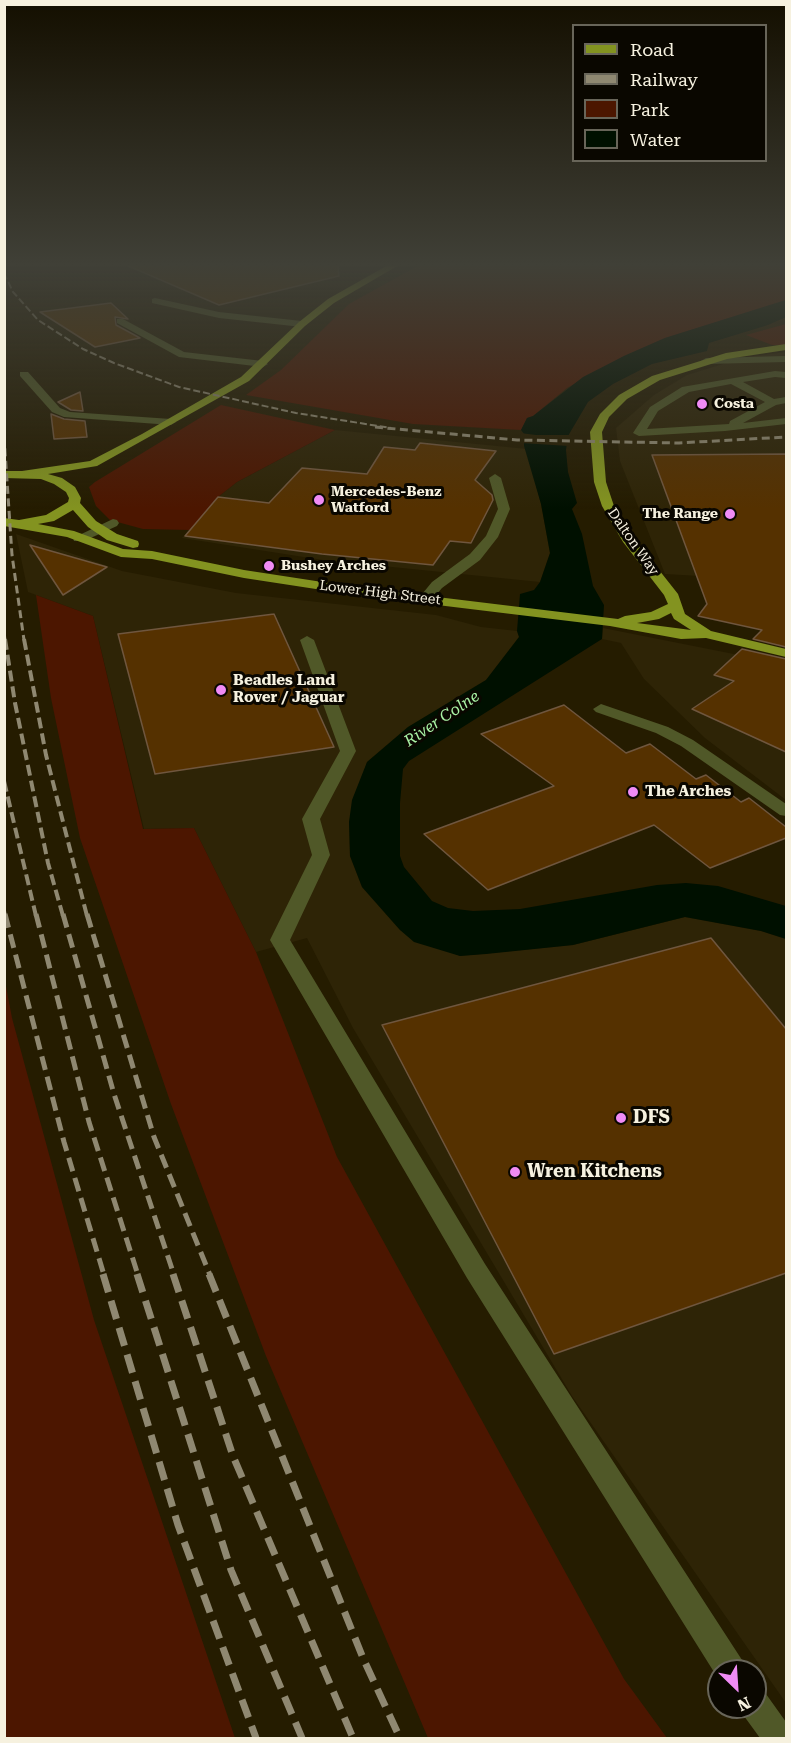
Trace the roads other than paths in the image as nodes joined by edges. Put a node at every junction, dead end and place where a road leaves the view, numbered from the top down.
1 (166, 346) edge
2 (280, 346) edge
3 (786, 347) edge
4 (786, 359) edge
5 (706, 361) junction
6 (263, 364) junction
7 (24, 374) dead end
8 (786, 375) edge
9 (732, 381) junction
10 (786, 400) edge
11 (773, 402) junction
12 (786, 421) edge
13 (171, 422) junction
14 (725, 428) junction
15 (93, 464) junction
16 (4, 474) edge
17 (26, 474) junction
18 (495, 478) dead end
19 (78, 483) junction
20 (74, 504) junction
21 (4, 522) edge
22 (113, 523) dead end
23 (20, 524) junction
24 (100, 529) junction
25 (79, 538) junction
26 (152, 555) junction
27 (424, 599) junction
28 (674, 606) junction
29 (610, 622) junction
30 (706, 634) junction
31 (307, 640) dead end
32 (786, 653) edge
33 (601, 709) dead end
34 (786, 811) edge
35 (723, 1659) edge
36 (765, 1719) edge
37 (779, 1738) edge

1 - 6 street
2 - 6 main road
3 - 5 main road, Dalton Way
4 - 5 street
5 - 28 main road, Dalton Way
6 - 13 main road
7 - 13 street
8 - 9 street
9 - 11 street
9 - 14 street
10 - 11 street
11 - 14 street
12 - 14 street
13 - 15 main road
15 - 17 main road
15 - 19 main road
16 - 17 main road
17 - 19 main road
18 - 27 street
19 - 20 main road
20 - 23 main road
20 - 24 main road, Lower High Street
21 - 23 main road, Lower High Street
22 - 24 street
23 - 25 main road, Lower High Street
24 - 25 street
24 - 26 main road, Lower High Street
25 - 26 main road, Lower High Street
26 - 27 main road, Lower High Street
27 - 29 main road, Lower High Street
28 - 29 main road, Lower High Street
28 - 30 main road, Dalton Way
29 - 30 main road, Lower High Street
30 - 32 main road, Lower High Street
31 - 35 street
33 - 34 street
36 - 37 street

